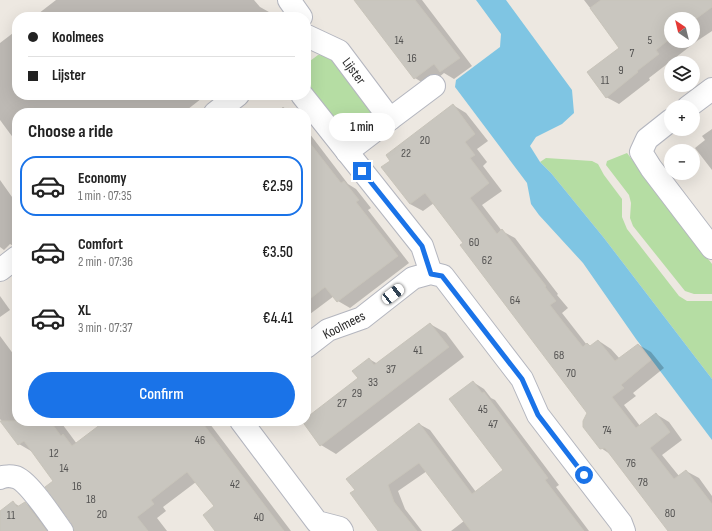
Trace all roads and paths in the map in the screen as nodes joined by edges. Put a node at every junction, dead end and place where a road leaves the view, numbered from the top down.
1 (289, 0) edge
2 (295, 12) edge
3 (311, 34) edge
4 (434, 86) dead end
5 (712, 89) edge
6 (232, 100) edge
7 (306, 100) edge
8 (697, 100) edge
9 (221, 108) edge
10 (390, 119) junction
11 (664, 126) edge
12 (347, 152) junction
13 (712, 248) edge
14 (12, 261) edge
15 (0, 270) edge
16 (431, 274) junction
17 (311, 343) edge
18 (246, 426) edge
19 (0, 478) edge
20 (62, 531) edge
21 (342, 531) edge
22 (624, 531) edge

1 - 2 street, Lijster
3 - 10 street, Lijster
4 - 10 street
5 - 8 street
6 - 9 street
7 - 12 street
10 - 12 street
11 - 13 street
12 - 16 street
14 - 15 street
16 - 17 street, Koolmees
16 - 22 street
18 - 21 street
19 - 20 street

